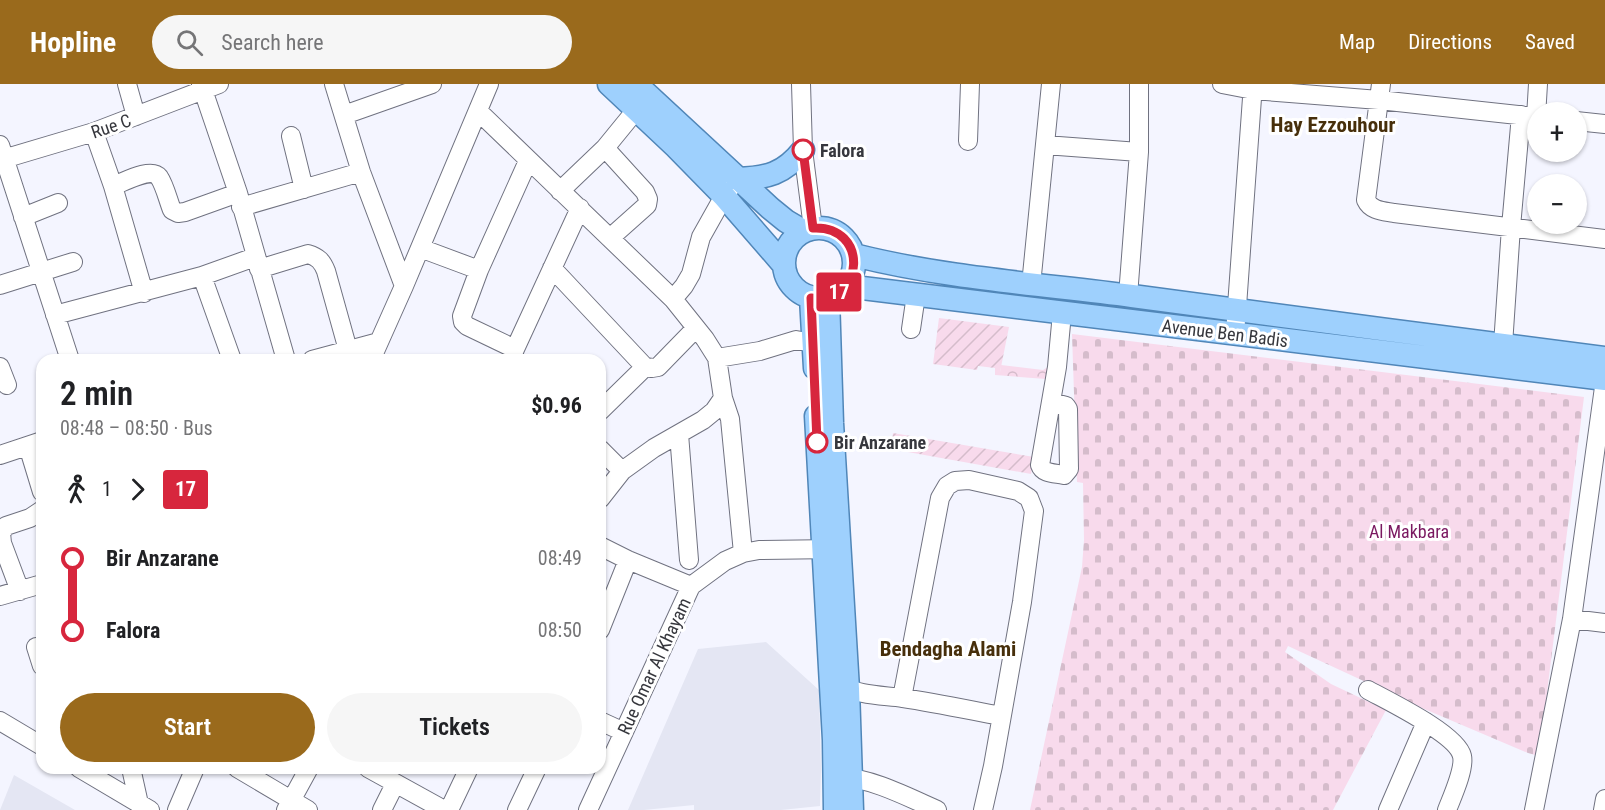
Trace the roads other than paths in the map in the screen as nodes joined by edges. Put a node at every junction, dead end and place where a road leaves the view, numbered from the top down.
1 (127, 84) edge
2 (334, 84) edge
3 (432, 84) edge
4 (489, 84) edge
5 (609, 84) edge
6 (636, 84) edge
7 (801, 84) edge
8 (970, 84) edge
9 (1051, 84) edge
10 (1139, 84) edge
11 (1221, 84) edge
12 (1538, 84) edge
13 (207, 86) edge
14 (1253, 87) edge
15 (1380, 92) edge
16 (1535, 102) edge
17 (636, 110) junction
18 (478, 111) junction
19 (345, 115) junction
20 (1527, 115) edge
21 (136, 116) junction
22 (1587, 122) edge
23 (1605, 124) edge
24 (94, 132) junction
25 (291, 136) dead end
26 (968, 141) dead end
27 (1527, 142) edge
28 (1045, 145) junction
29 (605, 148) junction
30 (803, 150) junction
31 (1139, 152) junction
32 (1, 155) edge
33 (528, 161) junction
34 (361, 172) junction
35 (113, 186) junction
36 (731, 187) junction
37 (304, 189) junction
38 (560, 191) junction
39 (239, 200) junction
40 (58, 203) dead end
41 (580, 208) junction
42 (23, 217) junction
43 (1511, 227) junction
44 (808, 230) junction
45 (609, 238) junction
46 (1605, 239) edge
47 (420, 248) junction
48 (854, 255) junction
49 (73, 262) dead end
50 (257, 263) junction
51 (783, 264) junction
52 (552, 268) junction
53 (479, 270) junction
54 (40, 272) junction
55 (954, 275) junction
56 (202, 276) junction
57 (0, 285) edge
58 (1031, 285) junction
59 (404, 286) junction
60 (144, 292) junction
61 (828, 294) junction
62 (916, 295) junction
63 (1128, 296) junction
64 (673, 299) junction
65 (948, 299) junction
66 (1236, 310) junction
67 (1062, 313) junction
68 (55, 315) junction
69 (696, 328) junction
70 (911, 328) dead end
71 (1235, 334) junction
72 (813, 343) junction
73 (1503, 345) junction
74 (348, 350) junction
75 (68, 354) edge
76 (230, 354) edge
77 (284, 354) edge
78 (334, 354) edge
79 (369, 354) edge
80 (374, 354) edge
81 (509, 354) edge
82 (514, 354) edge
83 (717, 358) junction
84 (1605, 358) edge
85 (0, 367) edge
86 (645, 367) junction
87 (1605, 380) edge
88 (7, 385) dead end
89 (723, 398) junction
90 (1051, 402) dead end
91 (606, 405) edge
92 (679, 434) junction
93 (35, 444) edge
94 (0, 455) edge
95 (606, 455) edge
96 (622, 471) junction
97 (606, 491) edge
98 (36, 514) edge
99 (606, 549) edge
100 (832, 549) junction
101 (743, 553) junction
102 (628, 560) junction
103 (689, 560) dead end
104 (36, 586) edge
105 (692, 586) junction
106 (20, 591) junction
107 (0, 596) edge
108 (606, 613) edge
109 (1572, 619) junction
110 (1605, 623) edge
111 (839, 684) junction
112 (1368, 690) dead end
113 (902, 698) junction
114 (1001, 716) junction
115 (0, 721) edge
116 (1426, 722) junction
117 (606, 724) edge
118 (624, 732) junction
119 (36, 742) edge
120 (606, 771) edge
121 (88, 774) edge
122 (133, 774) edge
123 (192, 774) edge
124 (245, 774) edge
125 (306, 774) edge
126 (378, 774) edge
127 (467, 774) edge
128 (534, 774) edge
129 (605, 774) edge
130 (843, 777) junction
131 (395, 784) junction
132 (1605, 799) edge
133 (289, 805) edge
134 (145, 807) edge
135 (177, 810) edge
136 (308, 810) edge
137 (382, 810) edge
138 (444, 810) edge
139 (449, 810) edge
140 (517, 810) edge
141 (588, 810) edge
142 (836, 810) edge
143 (852, 810) edge
144 (937, 810) edge
145 (983, 810) edge
146 (1388, 810) edge
147 (1447, 810) edge
148 (1534, 810) edge
149 (1603, 810) edge

1 - 21 street
2 - 19 street
3 - 19 street
4 - 18 street
5 - 17 main road
6 - 36 main road
7 - 30 street
8 - 26 street
9 - 28 street
10 - 31 street
11 - 14 street
12 - 16 street
13 - 21 street, Rue C
13 - 39 street
14 - 15 street
14 - 66 street
15 - 20 street
15 - 43 street
17 - 29 street
17 - 36 main road
18 - 33 street
18 - 47 street
19 - 34 street
21 - 24 street, Rue C
22 - 23 street
24 - 32 street, Rue C
24 - 35 street
25 - 37 street
27 - 43 street
28 - 31 street
28 - 58 street
29 - 38 street
29 - 45 street
30 - 36 main road
30 - 44 street
31 - 63 street
32 - 42 street
33 - 38 street
33 - 53 street
34 - 37 street
34 - 59 street
35 - 39 street
35 - 60 street
36 - 44 main road
36 - 51 main road
36 - 64 street
37 - 39 street
38 - 41 street
39 - 50 street
40 - 42 street
41 - 45 street
41 - 52 street
42 - 54 street
43 - 46 street
43 - 73 street
44 - 48 main road
44 - 51 main road
45 - 64 street
47 - 53 street
47 - 59 street
48 - 55 main road, Avenue Ben Badis
48 - 61 main road
49 - 54 street
50 - 56 street
50 - 74 street
50 - 77 street
51 - 61 main road
52 - 82 street
52 - 86 street
53 - 81 street
54 - 57 street
54 - 68 street
55 - 58 main road, Avenue Ben Badis
55 - 65 main road
56 - 60 street
56 - 76 street
58 - 63 main road, Avenue Ben Badis
59 - 80 street
60 - 68 street
61 - 62 main road, Avenue Ben Badis
61 - 72 main road
61 - 100 main road
62 - 65 main road, Avenue Ben Badis
62 - 70 street
63 - 66 main road, Avenue Ben Badis
64 - 69 street
65 - 67 main road, Avenue Ben Badis
66 - 71 street
66 - 73 main road, Avenue Ben Badis
67 - 71 main road, Avenue Ben Badis
67 - 90 street
68 - 75 street
69 - 83 street
69 - 86 street
71 - 87 main road, Avenue Ben Badis
72 - 83 street
72 - 100 main road
73 - 84 main road, Avenue Ben Badis
74 - 78 street
74 - 79 street
83 - 89 street
85 - 88 street
86 - 91 street
87 - 109 street
89 - 92 street
89 - 101 street
92 - 96 street
92 - 103 street
93 - 94 street
95 - 96 street
96 - 97 street
98 - 106 street
99 - 102 street
100 - 101 street, Rue Omar Al Khayam
100 - 111 main road
101 - 105 street, Rue Omar Al Khayam
102 - 105 street
102 - 108 street
104 - 106 street
105 - 118 street, Rue Omar Al Khayam
106 - 107 street
109 - 110 street
109 - 148 street
111 - 113 street
111 - 130 main road
112 - 116 street
113 - 114 street
113 - 114 street
114 - 145 street
115 - 119 street
116 - 146 street
116 - 147 street
117 - 118 street
118 - 120 street, Rue Omar Al Khayam
121 - 134 street
122 - 134 street
123 - 135 street
124 - 133 street
125 - 133 street
126 - 131 street
127 - 139 street
128 - 140 street
129 - 141 street, Rue Omar Al Khayam
130 - 142 main road
130 - 143 main road
130 - 144 street
131 - 137 street
131 - 138 street
132 - 149 street
133 - 136 street

